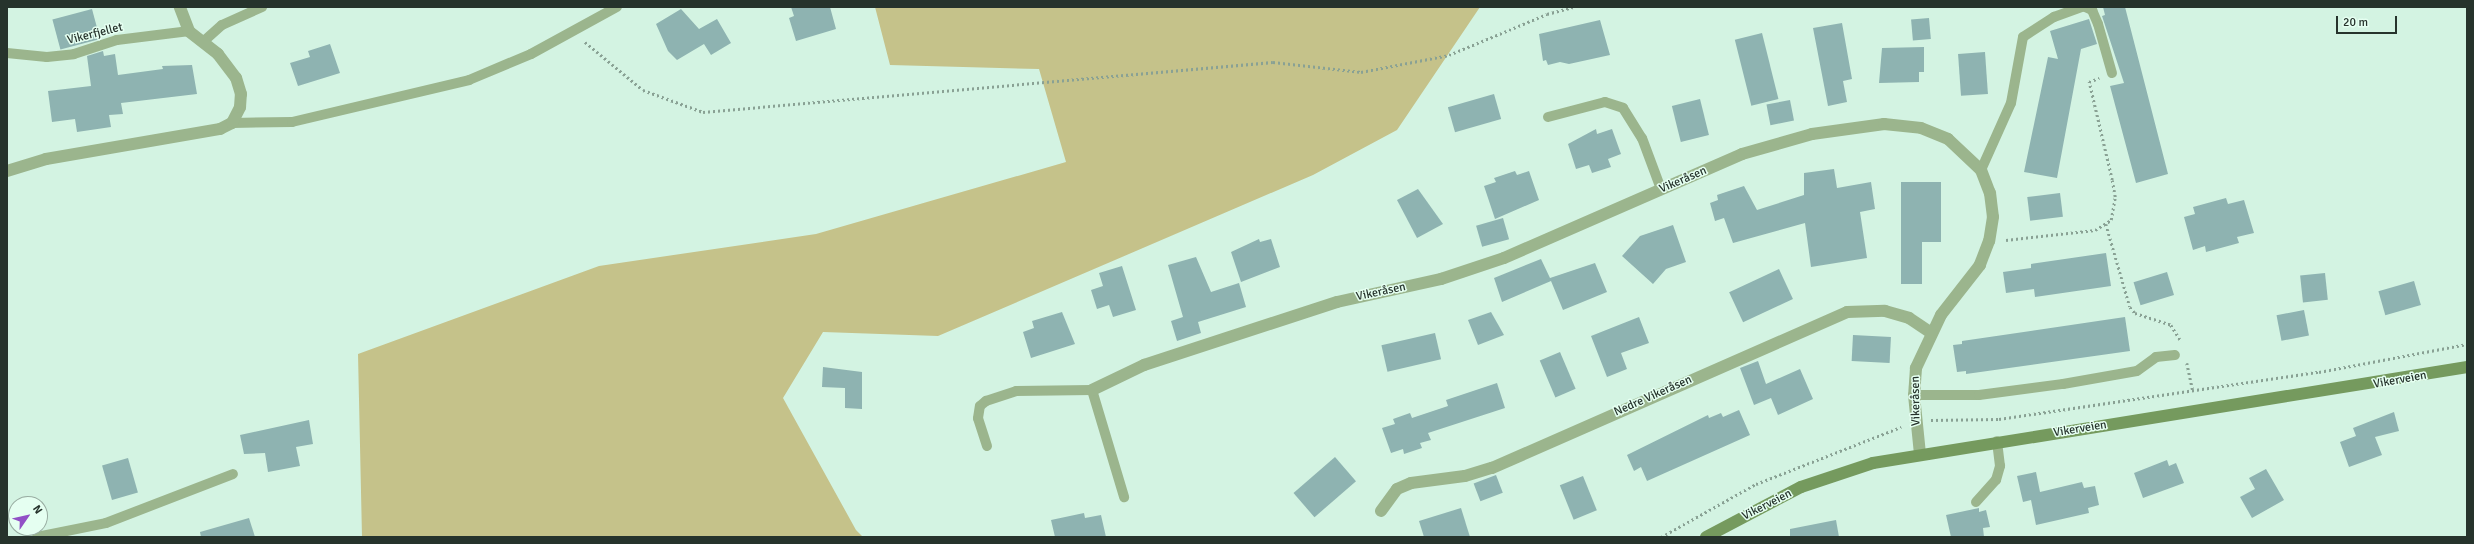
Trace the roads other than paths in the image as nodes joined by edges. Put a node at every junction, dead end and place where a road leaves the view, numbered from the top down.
1 (180, 7) edge
2 (262, 7) edge
3 (617, 7) edge
4 (2084, 7) edge
5 (189, 31) junction
6 (204, 41) junction
7 (7, 53) edge
8 (2112, 73) road end
9 (1548, 117) dead end
10 (232, 123) junction
11 (1981, 170) junction
12 (7, 171) edge
13 (1661, 189) junction
14 (1931, 333) junction
15 (2175, 355) dead end
16 (2467, 367) edge
17 (1092, 390) junction
18 (1914, 395) junction
19 (1997, 441) junction
20 (987, 446) dead end
21 (1920, 454) junction
22 (233, 474) dead end
23 (1124, 497) dead end
24 (1976, 502) dead end
25 (1381, 511) dead end
26 (37, 537) edge
27 (1706, 537) edge

1 - 5 street
2 - 6 lane
3 - 10 lane
4 - 8 lane
4 - 11 lane
5 - 6 street
5 - 7 lane, Vikerfjellet
6 - 10 street
9 - 13 lane
10 - 12 street
11 - 13 street, Vikeråsen
11 - 14 street, Vikeråsen
13 - 17 street, Vikeråsen
14 - 18 street, Vikeråsen
14 - 25 street, Nedre Vikeråsen
15 - 18 lane
16 - 19 main road, Vikerveien
17 - 20 lane
17 - 23 lane
18 - 21 street, Vikeråsen
19 - 21 main road, Vikerveien
19 - 24 lane
21 - 27 main road, Vikerveien
22 - 26 lane

